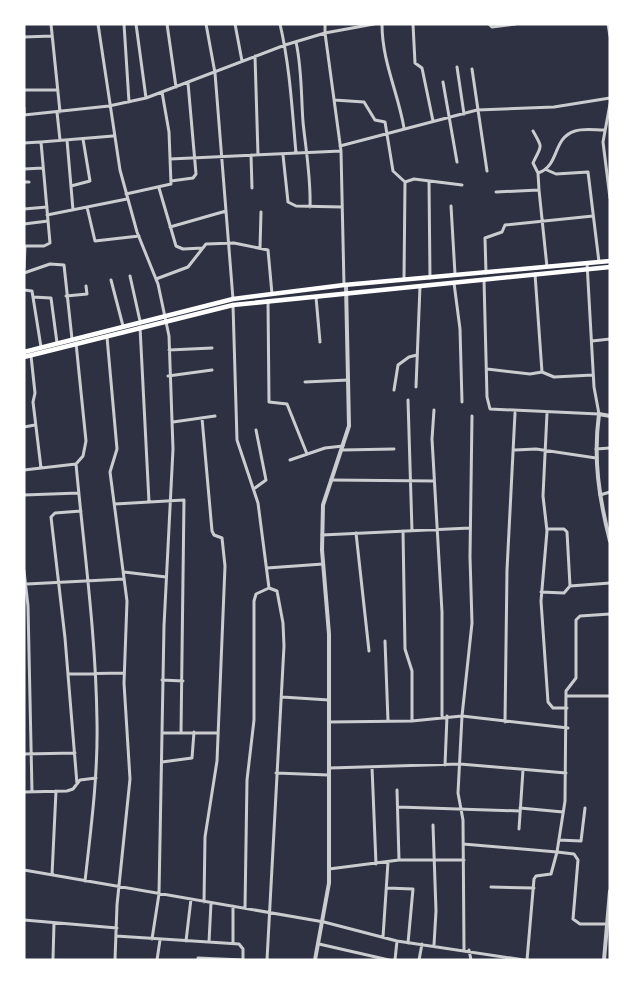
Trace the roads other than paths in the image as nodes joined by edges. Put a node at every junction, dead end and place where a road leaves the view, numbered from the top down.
1 (51, 24) edge
2 (98, 24) edge
3 (124, 24) edge
4 (136, 24) edge
5 (167, 24) edge
6 (206, 24) edge
7 (235, 24) edge
8 (280, 24) edge
9 (325, 24) edge
10 (374, 24) edge
11 (382, 24) edge
12 (413, 24) edge
13 (489, 24) edge
14 (515, 24) edge
15 (608, 24) edge
16 (505, 25) edge
17 (325, 33) junction
18 (52, 36) junction
19 (610, 36) edge
20 (24, 38) edge
21 (296, 41) junction
22 (285, 45) junction
23 (255, 56) junction
24 (242, 61) junction
25 (456, 67) dead end
26 (472, 69) dead end
27 (215, 73) junction
28 (188, 82) junction
29 (443, 82) dead end
30 (176, 87) junction
31 (24, 90) edge
32 (58, 90) junction
33 (162, 92) junction
34 (146, 98) junction
35 (610, 98) edge
36 (334, 100) junction
37 (129, 102) junction
38 (610, 104) edge
39 (109, 106) junction
40 (24, 108) edge
41 (477, 110) junction
42 (59, 112) junction
43 (608, 112) dead end
44 (464, 114) junction
45 (24, 115) edge
46 (448, 117) junction
47 (433, 121) junction
48 (404, 128) junction
49 (604, 128) junction
50 (533, 131) dead end
51 (388, 133) junction
52 (113, 136) junction
53 (83, 139) junction
54 (60, 140) junction
55 (67, 140) junction
56 (41, 142) junction
57 (603, 142) junction
58 (610, 142) edge
59 (24, 143) edge
60 (340, 146) junction
61 (341, 151) junction
62 (297, 153) junction
63 (308, 153) junction
64 (283, 154) junction
65 (251, 155) junction
66 (258, 155) junction
67 (222, 156) junction
68 (195, 158) junction
69 (170, 159) junction
70 (457, 162) dead end
71 (43, 168) junction
72 (24, 169) edge
73 (547, 170) junction
74 (487, 171) dead end
75 (538, 173) junction
76 (171, 180) junction
77 (429, 181) junction
78 (405, 182) junction
79 (462, 185) dead end
80 (71, 186) junction
81 (159, 188) junction
82 (252, 188) dead end
83 (539, 190) junction
84 (496, 192) dead end
85 (126, 194) junction
86 (610, 198) edge
87 (127, 199) junction
88 (452, 206) dead end
89 (47, 207) junction
90 (87, 207) junction
91 (310, 207) junction
92 (342, 207) junction
93 (24, 209) edge
94 (73, 210) junction
95 (226, 211) junction
96 (261, 212) dead end
97 (47, 215) junction
98 (593, 216) junction
99 (543, 220) junction
100 (48, 221) junction
101 (24, 224) edge
102 (170, 227) junction
103 (139, 236) junction
104 (228, 243) junction
105 (24, 246) edge
106 (203, 248) junction
107 (260, 248) junction
108 (610, 261) edge
109 (599, 262) junction
110 (588, 266) junction
111 (548, 267) junction
112 (610, 267) edge
113 (24, 271) edge
114 (486, 273) junction
115 (535, 274) junction
116 (130, 276) dead end
117 (430, 278) junction
118 (156, 279) junction
119 (455, 279) junction
120 (484, 279) junction
121 (111, 280) dead end
122 (404, 281) junction
123 (345, 285) junction
124 (420, 285) junction
125 (86, 286) dead end
126 (24, 290) edge
127 (347, 292) junction
128 (272, 294) junction
129 (316, 295) junction
130 (66, 296) junction
131 (33, 297) junction
132 (268, 301) junction
133 (233, 302) junction
134 (167, 317) junction
135 (140, 324) junction
136 (123, 326) junction
137 (107, 335) junction
138 (610, 339) edge
139 (74, 341) junction
140 (592, 341) junction
141 (320, 342) dead end
142 (57, 343) junction
143 (41, 348) junction
144 (212, 348) dead end
145 (169, 350) junction
146 (24, 352) edge
147 (417, 355) junction
148 (31, 356) junction
149 (24, 357) edge
150 (486, 369) junction
151 (212, 370) dead end
152 (542, 372) junction
153 (593, 375) junction
154 (168, 376) junction
155 (349, 380) junction
156 (305, 382) dead end
157 (416, 387) dead end
158 (394, 390) dead end
159 (408, 400) dead end
160 (462, 402) dead end
161 (434, 410) dead end
162 (515, 412) junction
163 (548, 413) junction
164 (599, 414) junction
165 (215, 416) dead end
166 (472, 416) dead end
167 (610, 416) edge
168 (202, 418) junction
169 (173, 422) junction
170 (35, 425) junction
171 (24, 427) edge
172 (256, 430) dead end
173 (342, 448) junction
174 (610, 448) edge
175 (394, 449) dead end
176 (596, 449) junction
177 (515, 450) junction
178 (546, 451) junction
179 (307, 453) junction
180 (596, 458) junction
181 (290, 460) dead end
182 (76, 464) junction
183 (41, 468) junction
184 (24, 470) edge
185 (331, 480) junction
186 (435, 481) junction
187 (411, 482) junction
188 (255, 488) junction
189 (610, 492) edge
190 (79, 493) junction
191 (24, 495) edge
192 (599, 495) junction
193 (170, 500) junction
194 (149, 502) junction
195 (115, 504) junction
196 (81, 511) junction
197 (610, 517) edge
198 (604, 518) junction
199 (470, 528) junction
200 (547, 529) junction
201 (439, 530) junction
202 (403, 531) junction
203 (412, 531) junction
204 (356, 533) junction
205 (322, 535) junction
206 (610, 540) edge
207 (324, 564) junction
208 (267, 568) junction
209 (24, 571) edge
210 (124, 572) junction
211 (166, 577) junction
212 (124, 579) junction
213 (88, 580) junction
214 (59, 582) junction
215 (610, 583) edge
216 (27, 584) junction
217 (570, 586) junction
218 (269, 588) junction
219 (541, 592) junction
220 (26, 606) edge
221 (610, 614) edge
222 (385, 641) dead end
223 (369, 651) dead end
224 (124, 672) junction
225 (68, 674) junction
226 (95, 674) junction
227 (162, 680) junction
228 (183, 681) junction
229 (566, 696) junction
230 (610, 696) edge
231 (282, 698) junction
232 (329, 700) junction
233 (567, 708) junction
234 (445, 716) junction
235 (462, 716) junction
236 (388, 721) junction
237 (412, 721) junction
238 (329, 722) junction
239 (505, 723) junction
240 (568, 728) junction
241 (194, 732) junction
242 (163, 733) junction
243 (181, 733) junction
244 (218, 733) junction
245 (75, 753) junction
246 (24, 754) edge
247 (29, 754) junction
248 (162, 762) junction
249 (460, 764) junction
250 (445, 765) junction
251 (372, 767) junction
252 (330, 768) junction
253 (524, 770) junction
254 (276, 773) junction
255 (566, 773) junction
256 (330, 775) junction
257 (96, 778) junction
258 (77, 784) junction
259 (397, 790) dead end
260 (56, 791) junction
261 (24, 792) edge
262 (32, 792) junction
263 (398, 807) junction
264 (460, 808) junction
265 (585, 808) dead end
266 (520, 809) junction
267 (563, 812) junction
268 (433, 825) dead end
269 (519, 829) dead end
270 (559, 840) junction
271 (463, 844) junction
272 (557, 852) junction
273 (434, 858) junction
274 (399, 860) junction
275 (464, 860) junction
276 (388, 862) junction
277 (376, 864) junction
278 (329, 869) junction
279 (24, 870) edge
280 (52, 875) junction
281 (85, 881) junction
282 (120, 887) junction
283 (491, 887) dead end
284 (387, 888) junction
285 (534, 888) junction
286 (610, 891) edge
287 (159, 894) junction
288 (191, 900) junction
289 (204, 902) junction
290 (211, 903) junction
291 (233, 905) junction
292 (245, 908) junction
293 (269, 913) junction
294 (24, 920) edge
295 (54, 922) junction
296 (324, 922) junction
297 (607, 924) junction
298 (117, 928) junction
299 (116, 936) junction
300 (383, 937) junction
301 (152, 939) junction
302 (160, 940) junction
303 (186, 941) junction
304 (397, 941) junction
305 (209, 942) junction
306 (233, 943) junction
307 (408, 943) junction
308 (319, 944) junction
309 (422, 944) junction
310 (434, 945) junction
311 (464, 950) junction
312 (469, 950) junction
313 (198, 958) dead end
314 (53, 959) edge
315 (514, 959) edge
316 (115, 960) edge
317 (157, 960) edge
318 (243, 960) edge
319 (267, 960) edge
320 (315, 960) edge
321 (389, 960) edge
322 (395, 960) edge
323 (419, 960) edge
324 (471, 960) edge
325 (526, 960) edge
326 (604, 960) edge

1 - 18 street
2 - 39 street
3 - 37 street
4 - 34 street
5 - 30 street
6 - 27 street
7 - 24 street
8 - 22 street
9 - 17 street
10 - 17 street
11 - 48 street
12 - 47 street
13 - 16 street
14 - 16 street
15 - 19 street
17 - 21 street
17 - 36 street
18 - 20 street
18 - 32 street
21 - 22 street
21 - 63 street
22 - 23 street
22 - 62 street
23 - 24 street
23 - 66 street
24 - 27 street
25 - 44 street
26 - 41 street
27 - 28 street
27 - 67 street
28 - 30 street
28 - 68 street
29 - 46 street
30 - 33 street
31 - 32 street
32 - 42 street
33 - 34 street
33 - 69 street
34 - 37 street
35 - 41 street
36 - 51 street
36 - 60 street
37 - 39 street
38 - 49 street
39 - 42 street
39 - 52 street
40 - 45 street
41 - 44 street
41 - 74 street
42 - 45 street
42 - 54 street
43 - 49 street
44 - 46 street
46 - 47 street
46 - 70 street
47 - 48 street
48 - 51 street
49 - 57 street
49 - 73 street
50 - 75 street
51 - 60 street
51 - 78 street
52 - 53 street
52 - 85 street
53 - 55 street
53 - 80 street
54 - 55 street
54 - 56 street
55 - 80 street
56 - 59 street
56 - 71 street
57 - 58 street
57 - 86 street
60 - 61 street
61 - 63 street
61 - 92 street
62 - 63 street
62 - 64 street
63 - 91 street
64 - 66 street
64 - 91 street
65 - 66 street
65 - 67 street
65 - 82 street
67 - 68 street
67 - 95 street
68 - 69 street
68 - 76 street
69 - 76 street
71 - 72 street
71 - 89 street
73 - 75 street
73 - 98 street
75 - 83 street
76 - 81 street
77 - 78 street
77 - 79 street
77 - 117 street
78 - 122 street
80 - 94 street
81 - 85 street
81 - 102 street
83 - 84 street
83 - 99 street
85 - 87 street
87 - 90 street
87 - 103 street
88 - 119 street
89 - 93 street
89 - 97 street
90 - 94 street
90 - 103 street
91 - 92 street
92 - 123 street
94 - 97 street
95 - 102 street
95 - 104 street
96 - 107 street
97 - 100 street
98 - 99 street
98 - 109 street
99 - 111 street
99 - 114 street
100 - 101 street
100 - 105 street
102 - 106 street
103 - 118 street
104 - 106 street
104 - 107 street
104 - 133 street
105 - 113 street
106 - 118 street
107 - 128 street
108 - 109 main road
109 - 110 main road
110 - 111 main road
110 - 112 main road
110 - 115 main road
110 - 140 street
111 - 114 main road
113 - 130 street
114 - 119 main road
115 - 120 main road
115 - 152 street
116 - 135 street
117 - 119 main road
117 - 122 main road
118 - 134 street
119 - 120 main road
119 - 124 main road
119 - 160 street
120 - 150 street
121 - 136 street
122 - 123 main road
123 - 127 street
123 - 128 main road
124 - 127 main road
124 - 147 street
125 - 130 street
126 - 131 street
127 - 129 main road
127 - 155 street
128 - 133 main road
129 - 132 main road
129 - 141 street
130 - 139 street
131 - 142 street
131 - 143 street
132 - 133 main road
132 - 179 street
133 - 134 main road
133 - 188 street
134 - 135 main road
134 - 145 street
135 - 136 main road
135 - 137 main road
135 - 194 street
136 - 139 main road
137 - 139 main road
137 - 195 street
138 - 140 street
139 - 142 main road
139 - 148 main road
139 - 182 street
140 - 153 street
142 - 143 main road
143 - 146 main road
144 - 145 street
145 - 154 street
147 - 157 street
147 - 158 street
148 - 149 main road
148 - 170 street
150 - 152 street
150 - 162 street
151 - 154 street
152 - 153 street
153 - 164 street
154 - 169 street
155 - 156 street
155 - 173 street
159 - 187 street
161 - 186 street
162 - 163 street
162 - 177 street
163 - 164 street
163 - 178 street
164 - 167 street
164 - 176 street
165 - 168 street
166 - 199 street
168 - 169 street
168 - 244 street
169 - 193 street
170 - 171 street
170 - 183 street
172 - 188 street
173 - 175 street
173 - 179 street
173 - 185 street
174 - 176 street
176 - 180 street
177 - 178 street
177 - 239 street
178 - 180 street
178 - 200 street
179 - 181 street
180 - 192 street
182 - 183 street
182 - 190 street
183 - 184 street
185 - 187 street
185 - 205 street
186 - 187 street
186 - 201 street
187 - 203 street
188 - 208 street
189 - 192 street
190 - 191 street
190 - 196 street
192 - 198 street
193 - 194 street
193 - 211 street
193 - 228 street
194 - 195 street
195 - 210 street
196 - 213 street
196 - 214 street
197 - 198 street
198 - 206 street
199 - 201 street
199 - 235 street
200 - 217 street
200 - 219 street
201 - 203 street
201 - 234 street
202 - 203 street
202 - 204 street
202 - 237 street
204 - 205 street
204 - 223 street
205 - 207 street
207 - 208 street
207 - 232 street
208 - 218 street
209 - 216 street
210 - 211 street
210 - 212 street
211 - 227 street
212 - 213 street
212 - 224 street
213 - 214 street
213 - 226 street
214 - 216 street
214 - 225 street
215 - 217 street
216 - 220 street
217 - 219 street
218 - 231 street
218 - 292 street
219 - 233 street
220 - 247 street
221 - 229 street
222 - 236 street
224 - 226 street
224 - 282 street
225 - 226 street
225 - 245 street
226 - 257 street
227 - 228 street
227 - 242 street
228 - 243 street
229 - 230 street
229 - 233 street
231 - 232 street
231 - 254 street
232 - 238 street
233 - 240 street
234 - 235 street
234 - 237 street
234 - 250 street
235 - 239 street
235 - 249 street
236 - 237 street
236 - 238 street
238 - 252 street
239 - 240 street
240 - 255 street
241 - 243 street
241 - 244 street
241 - 248 street
242 - 243 street
242 - 248 street
244 - 289 street
245 - 247 street
245 - 258 street
246 - 247 street
247 - 262 street
248 - 287 street
249 - 250 street
249 - 253 street
249 - 264 street
250 - 251 street
251 - 252 street
251 - 277 street
252 - 256 street
253 - 255 street
253 - 266 street
254 - 256 street
254 - 293 street
255 - 267 street
256 - 278 street
257 - 258 street
257 - 281 street
258 - 260 street
259 - 263 street
260 - 262 street
260 - 280 street
261 - 262 street
263 - 264 street
263 - 274 street
264 - 266 street
264 - 271 street
265 - 270 street
266 - 267 street
266 - 269 street
267 - 270 street
268 - 273 street
270 - 272 street
271 - 272 street
271 - 275 street
272 - 285 street
272 - 297 street
273 - 274 street
273 - 275 street
273 - 310 street
274 - 276 street
275 - 311 street
276 - 277 street
276 - 284 street
277 - 278 street
278 - 296 street
279 - 280 street
280 - 281 street
281 - 282 street
282 - 287 street
282 - 298 street
283 - 285 street
284 - 300 street
284 - 307 street
285 - 325 street
286 - 297 street
287 - 288 street
287 - 301 street
288 - 289 street
288 - 303 street
289 - 290 street
290 - 291 street
290 - 305 street
291 - 292 street
291 - 306 street
292 - 293 street
293 - 296 street
293 - 319 street
294 - 295 street
295 - 298 street
295 - 314 street
296 - 300 street
296 - 308 street
297 - 326 street
298 - 299 street
299 - 301 street
299 - 316 street
300 - 304 street
301 - 302 street
302 - 303 street
302 - 317 street
303 - 305 street
304 - 307 street
304 - 322 street
305 - 306 street
306 - 318 street
307 - 309 street
308 - 320 street
308 - 321 street
309 - 310 street
309 - 323 street
310 - 311 street
311 - 312 street
312 - 315 street
312 - 324 street
313 - 318 street
315 - 325 street

